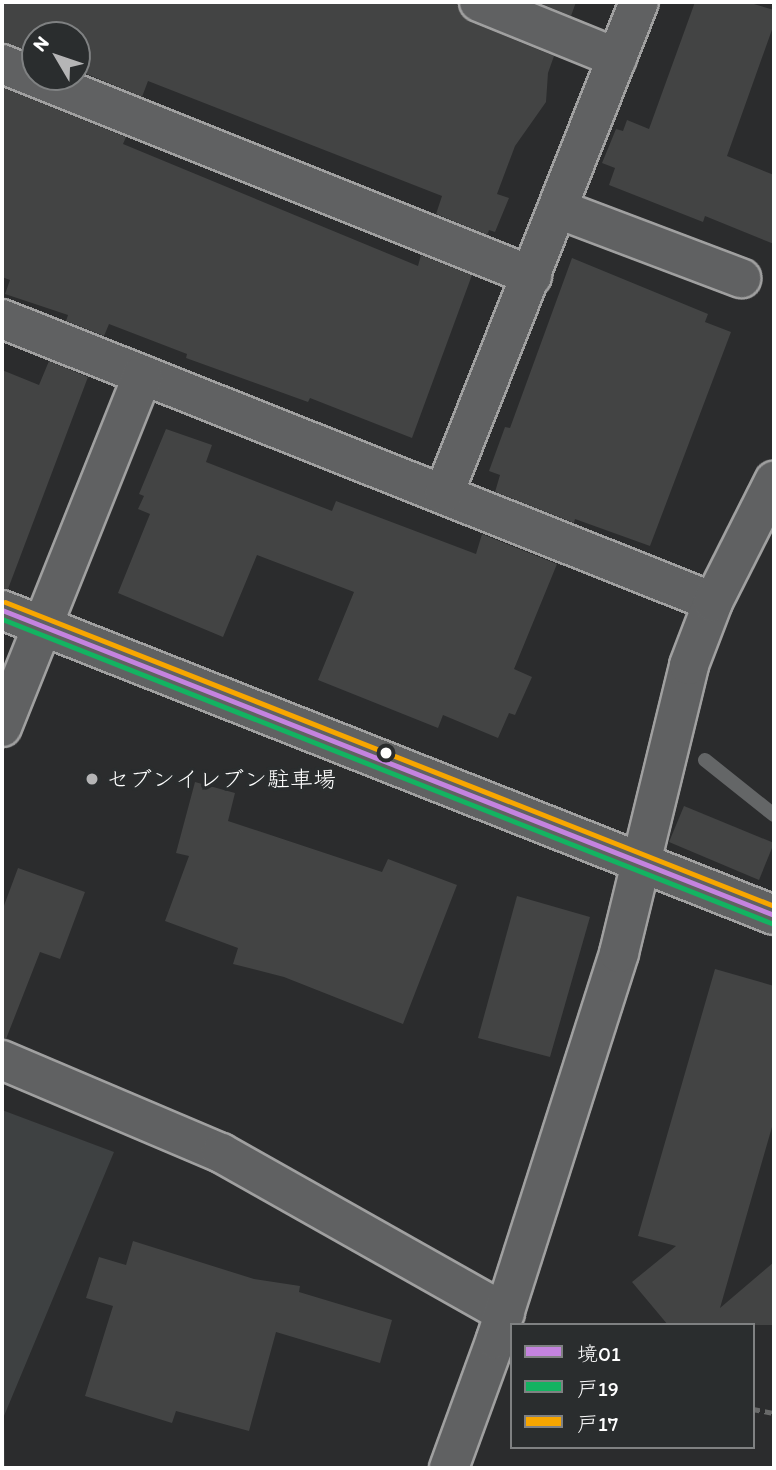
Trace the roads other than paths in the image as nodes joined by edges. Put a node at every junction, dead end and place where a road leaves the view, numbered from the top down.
1 (479, 2) edge
2 (639, 2) edge
3 (617, 58) junction
4 (2, 64) edge
5 (558, 209) junction
6 (532, 276) junction
7 (741, 278) dead end
8 (2, 319) edge
9 (143, 375) junction
10 (774, 481) edge
11 (444, 493) junction
12 (713, 602) junction
13 (2, 610) edge
14 (41, 627) junction
15 (2, 727) edge
16 (642, 864) junction
17 (774, 915) edge
18 (2, 1060) edge
19 (505, 1314) junction
20 (449, 1468) edge

1 - 3 street
2 - 3 street
3 - 5 street
4 - 6 street
5 - 6 street
5 - 7 street
6 - 11 street
8 - 9 street
9 - 11 street
9 - 14 street
10 - 12 street
11 - 12 street
12 - 16 street
13 - 14 street
14 - 15 street
14 - 16 street
16 - 17 street
16 - 19 street
18 - 19 street
19 - 20 street

